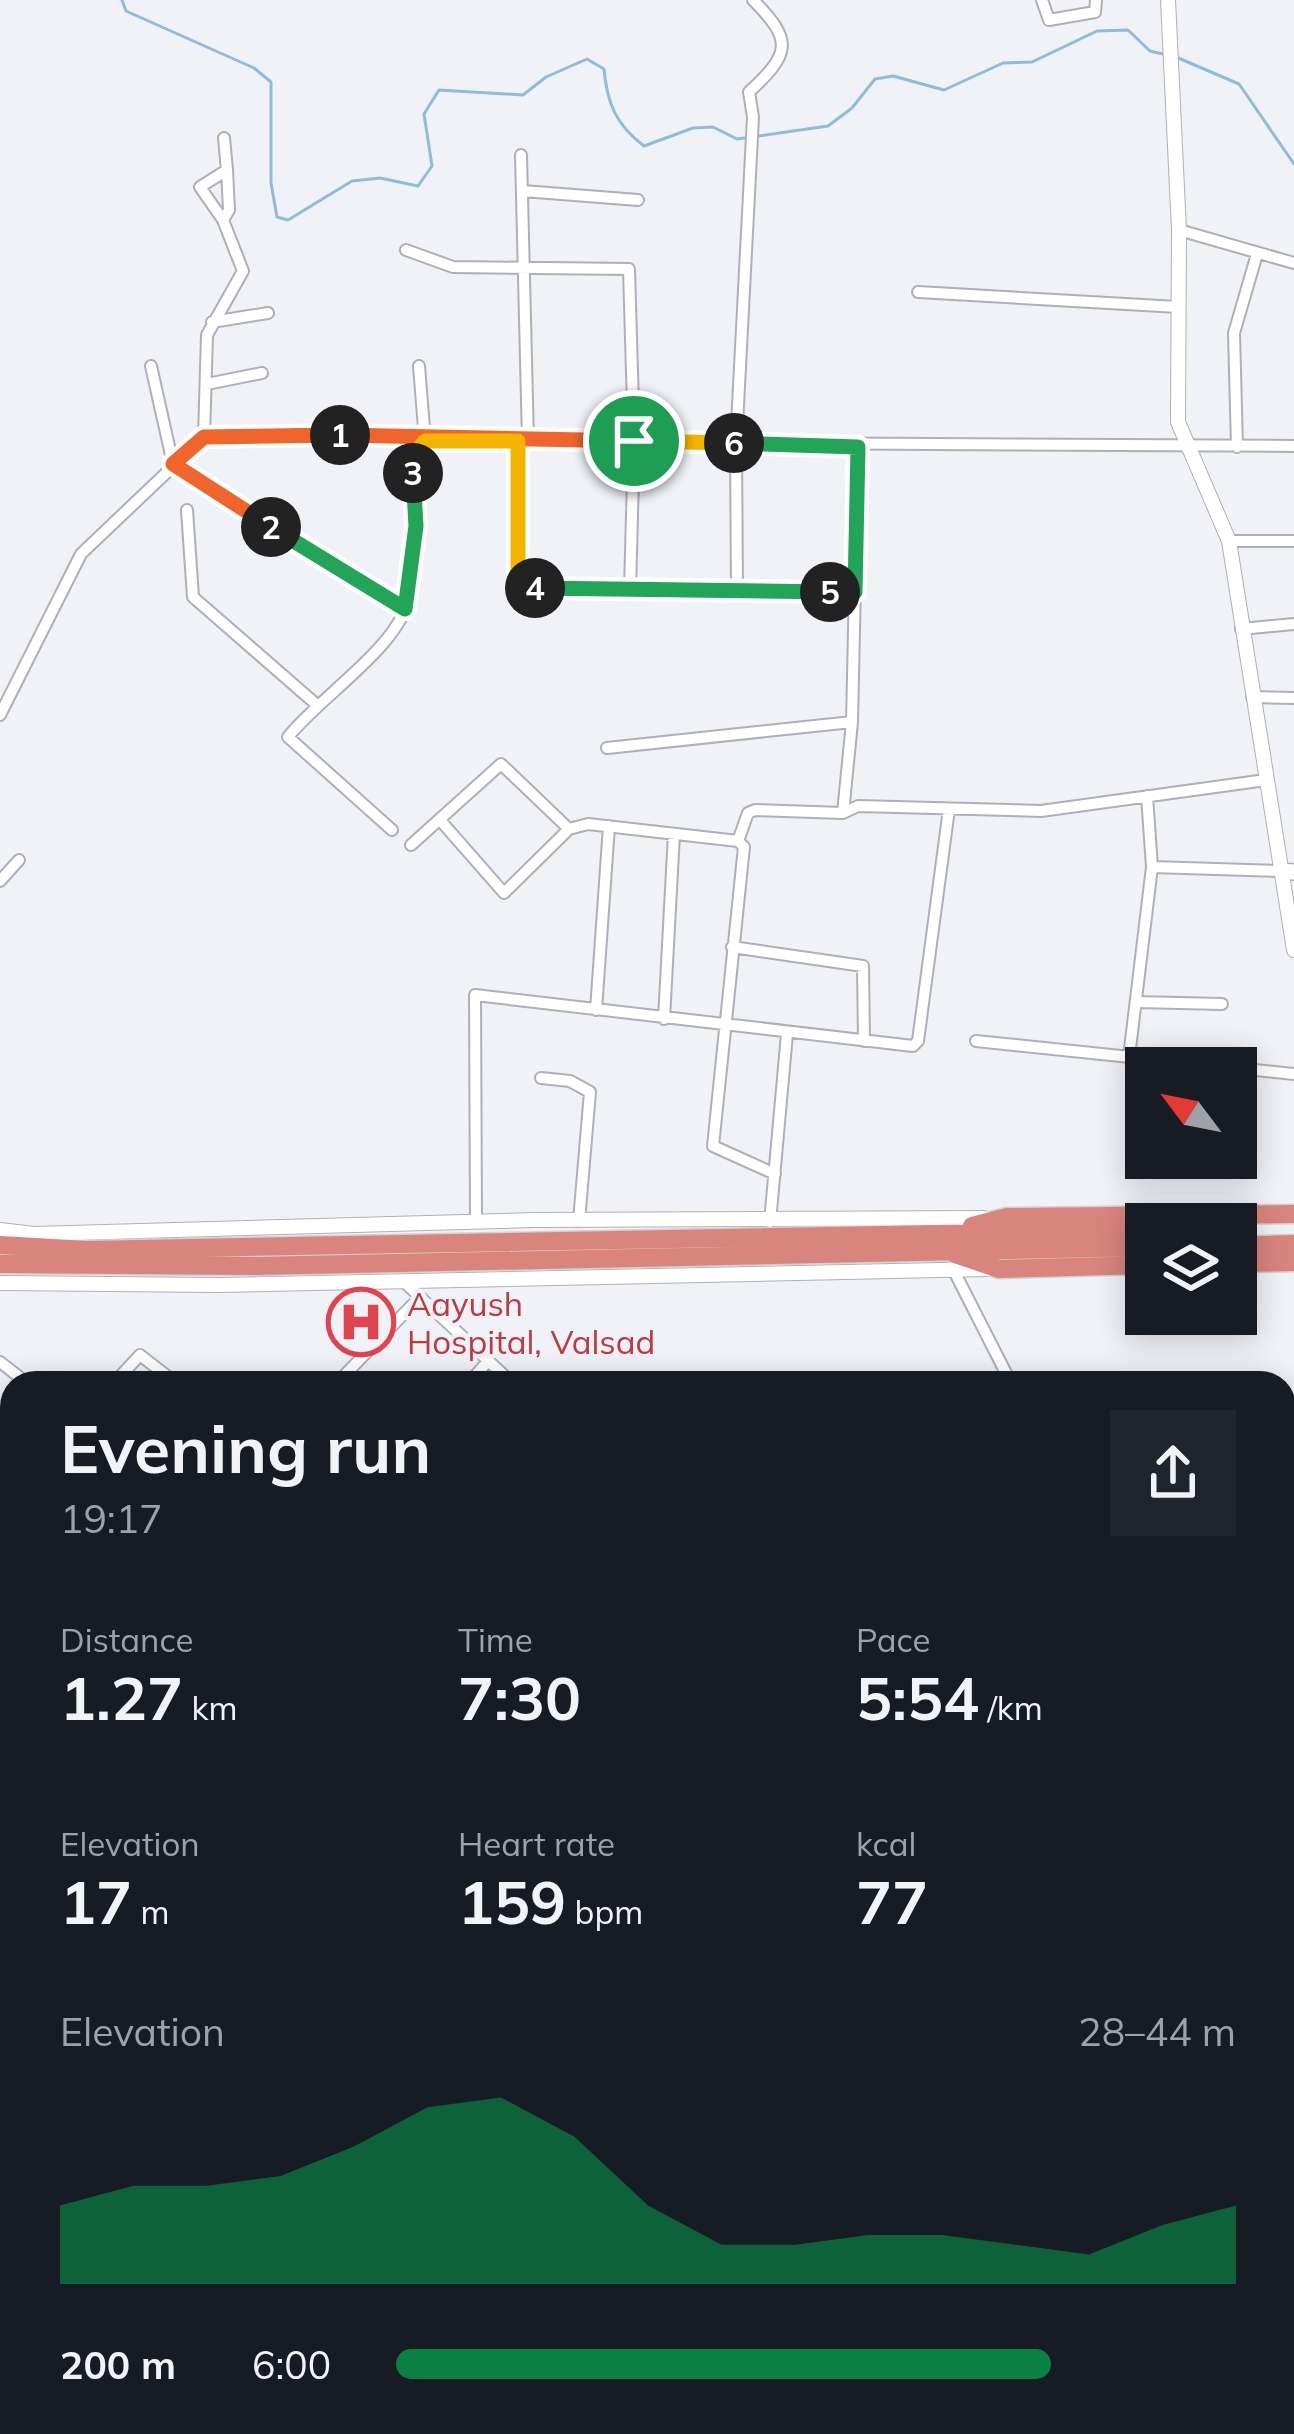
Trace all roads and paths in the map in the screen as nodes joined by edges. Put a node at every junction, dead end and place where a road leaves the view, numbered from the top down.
1 (753, 0) edge
2 (1042, 0) edge
3 (1096, 0) edge
4 (1168, 0) edge
5 (224, 137) dead end
6 (521, 155) dead end
7 (227, 170) junction
8 (523, 191) junction
9 (638, 200) dead end
10 (223, 220) junction
11 (1178, 230) junction
12 (406, 250) dead end
13 (1257, 254) junction
14 (1294, 263) edge
15 (524, 265) junction
16 (918, 292) dead end
17 (1178, 307) junction
18 (268, 314) dead end
19 (212, 322) junction
20 (151, 366) dead end
21 (419, 367) dead end
22 (262, 373) dead end
23 (207, 384) junction
24 (204, 437) junction
25 (425, 441) junction
26 (523, 441) junction
27 (634, 441) junction
28 (736, 443) junction
29 (1294, 446) edge
30 (858, 447) junction
31 (1186, 448) junction
32 (1238, 448) junction
33 (173, 464) junction
34 (187, 509) dead end
35 (1229, 541) junction
36 (1294, 541) edge
37 (630, 590) junction
38 (737, 591) junction
39 (855, 592) junction
40 (405, 609) junction
41 (1294, 624) edge
42 (1241, 629) junction
43 (1252, 698) junction
44 (1294, 698) edge
45 (317, 705) junction
46 (0, 715) edge
47 (852, 722) junction
48 (608, 748) dead end
49 (1266, 780) junction
50 (1147, 796) junction
51 (949, 809) junction
52 (843, 813) junction
53 (440, 820) junction
54 (609, 826) junction
55 (569, 829) junction
56 (392, 830) dead end
57 (674, 834) junction
58 (738, 841) junction
59 (411, 845) dead end
60 (19, 860) dead end
61 (1152, 867) junction
62 (1288, 871) edge
63 (0, 881) edge
64 (732, 947) junction
65 (1294, 950) edge
66 (1136, 1002) junction
67 (1222, 1004) dead end
68 (596, 1010) junction
69 (664, 1018) junction
70 (722, 1026) junction
71 (787, 1034) junction
72 (864, 1041) junction
73 (976, 1041) dead end
74 (1131, 1047) edge
75 (1125, 1056) edge
76 (1257, 1070) edge
77 (1294, 1074) edge
78 (541, 1078) dead end
79 (775, 1174) junction
80 (1294, 1214) edge
81 (1007, 1217) junction
82 (579, 1221) junction
83 (476, 1222) junction
84 (770, 1222) junction
85 (1294, 1227) edge
86 (1257, 1228) edge
87 (0, 1230) edge
88 (601, 1231) junction
89 (1125, 1231) edge
90 (940, 1242) junction
91 (1294, 1244) edge
92 (0, 1245) edge
93 (1257, 1245) edge
94 (1125, 1246) edge
95 (1294, 1262) edge
96 (1257, 1263) edge
97 (0, 1264) edge
98 (1125, 1266) edge
99 (952, 1269) junction
100 (999, 1269) junction
101 (402, 1280) junction
102 (0, 1283) edge
103 (418, 1298) junction
104 (488, 1361) junction
105 (125, 1371) edge
106 (161, 1371) edge
107 (349, 1371) edge
108 (479, 1371) edge
109 (499, 1371) edge
110 (1005, 1371) edge

1 - 28 street
2 - 3 street
4 - 11 street
5 - 7 street
6 - 8 street
7 - 10 street
7 - 10 street
8 - 9 street
8 - 15 street
10 - 19 street
11 - 13 street
11 - 17 street
12 - 15 street
13 - 14 street
13 - 32 street
15 - 26 street
15 - 27 street
16 - 17 street
17 - 31 street
18 - 19 street
19 - 23 street
20 - 33 street
21 - 25 street
22 - 23 street
23 - 24 street
24 - 25 street
24 - 33 street
25 - 26 street
25 - 40 street
26 - 27 street
26 - 37 street
27 - 28 street
27 - 37 street
28 - 30 street
28 - 38 street
29 - 32 street
30 - 31 street
30 - 39 street
31 - 32 street
31 - 35 street
33 - 40 street
33 - 46 street
34 - 45 street
35 - 36 street
35 - 42 street
37 - 38 street
38 - 39 street
39 - 47 street
40 - 45 street
41 - 42 street
42 - 43 street
43 - 44 street
43 - 49 street
45 - 56 street
47 - 48 street
47 - 52 street
49 - 50 street
49 - 62 street
50 - 51 street
50 - 61 street
51 - 52 street
51 - 72 street
52 - 58 street
53 - 55 street
53 - 55 street
53 - 59 street
54 - 55 street
54 - 57 street
54 - 68 street
57 - 58 street
57 - 69 street
58 - 64 street
60 - 63 street
61 - 62 street
61 - 66 street
62 - 65 street
64 - 70 street
64 - 72 street
66 - 67 street
66 - 74 street
68 - 69 street
68 - 83 street
69 - 70 street
70 - 71 street
70 - 79 street
71 - 72 street
71 - 79 street
73 - 75 street
76 - 77 street
78 - 82 street
79 - 84 street
80 - 81 highway
81 - 84 street
81 - 90 highway
82 - 83 street
82 - 88 street
83 - 87 street
84 - 88 street
85 - 86 highway
88 - 90 highway
88 - 92 highway
89 - 90 highway
90 - 94 highway
90 - 97 highway
90 - 100 highway
91 - 93 highway
95 - 96 highway
98 - 100 highway
99 - 100 street
99 - 101 street
99 - 110 street
101 - 102 street
101 - 103 street
103 - 104 street
103 - 107 street
104 - 108 street
104 - 109 street
105 - 106 street

